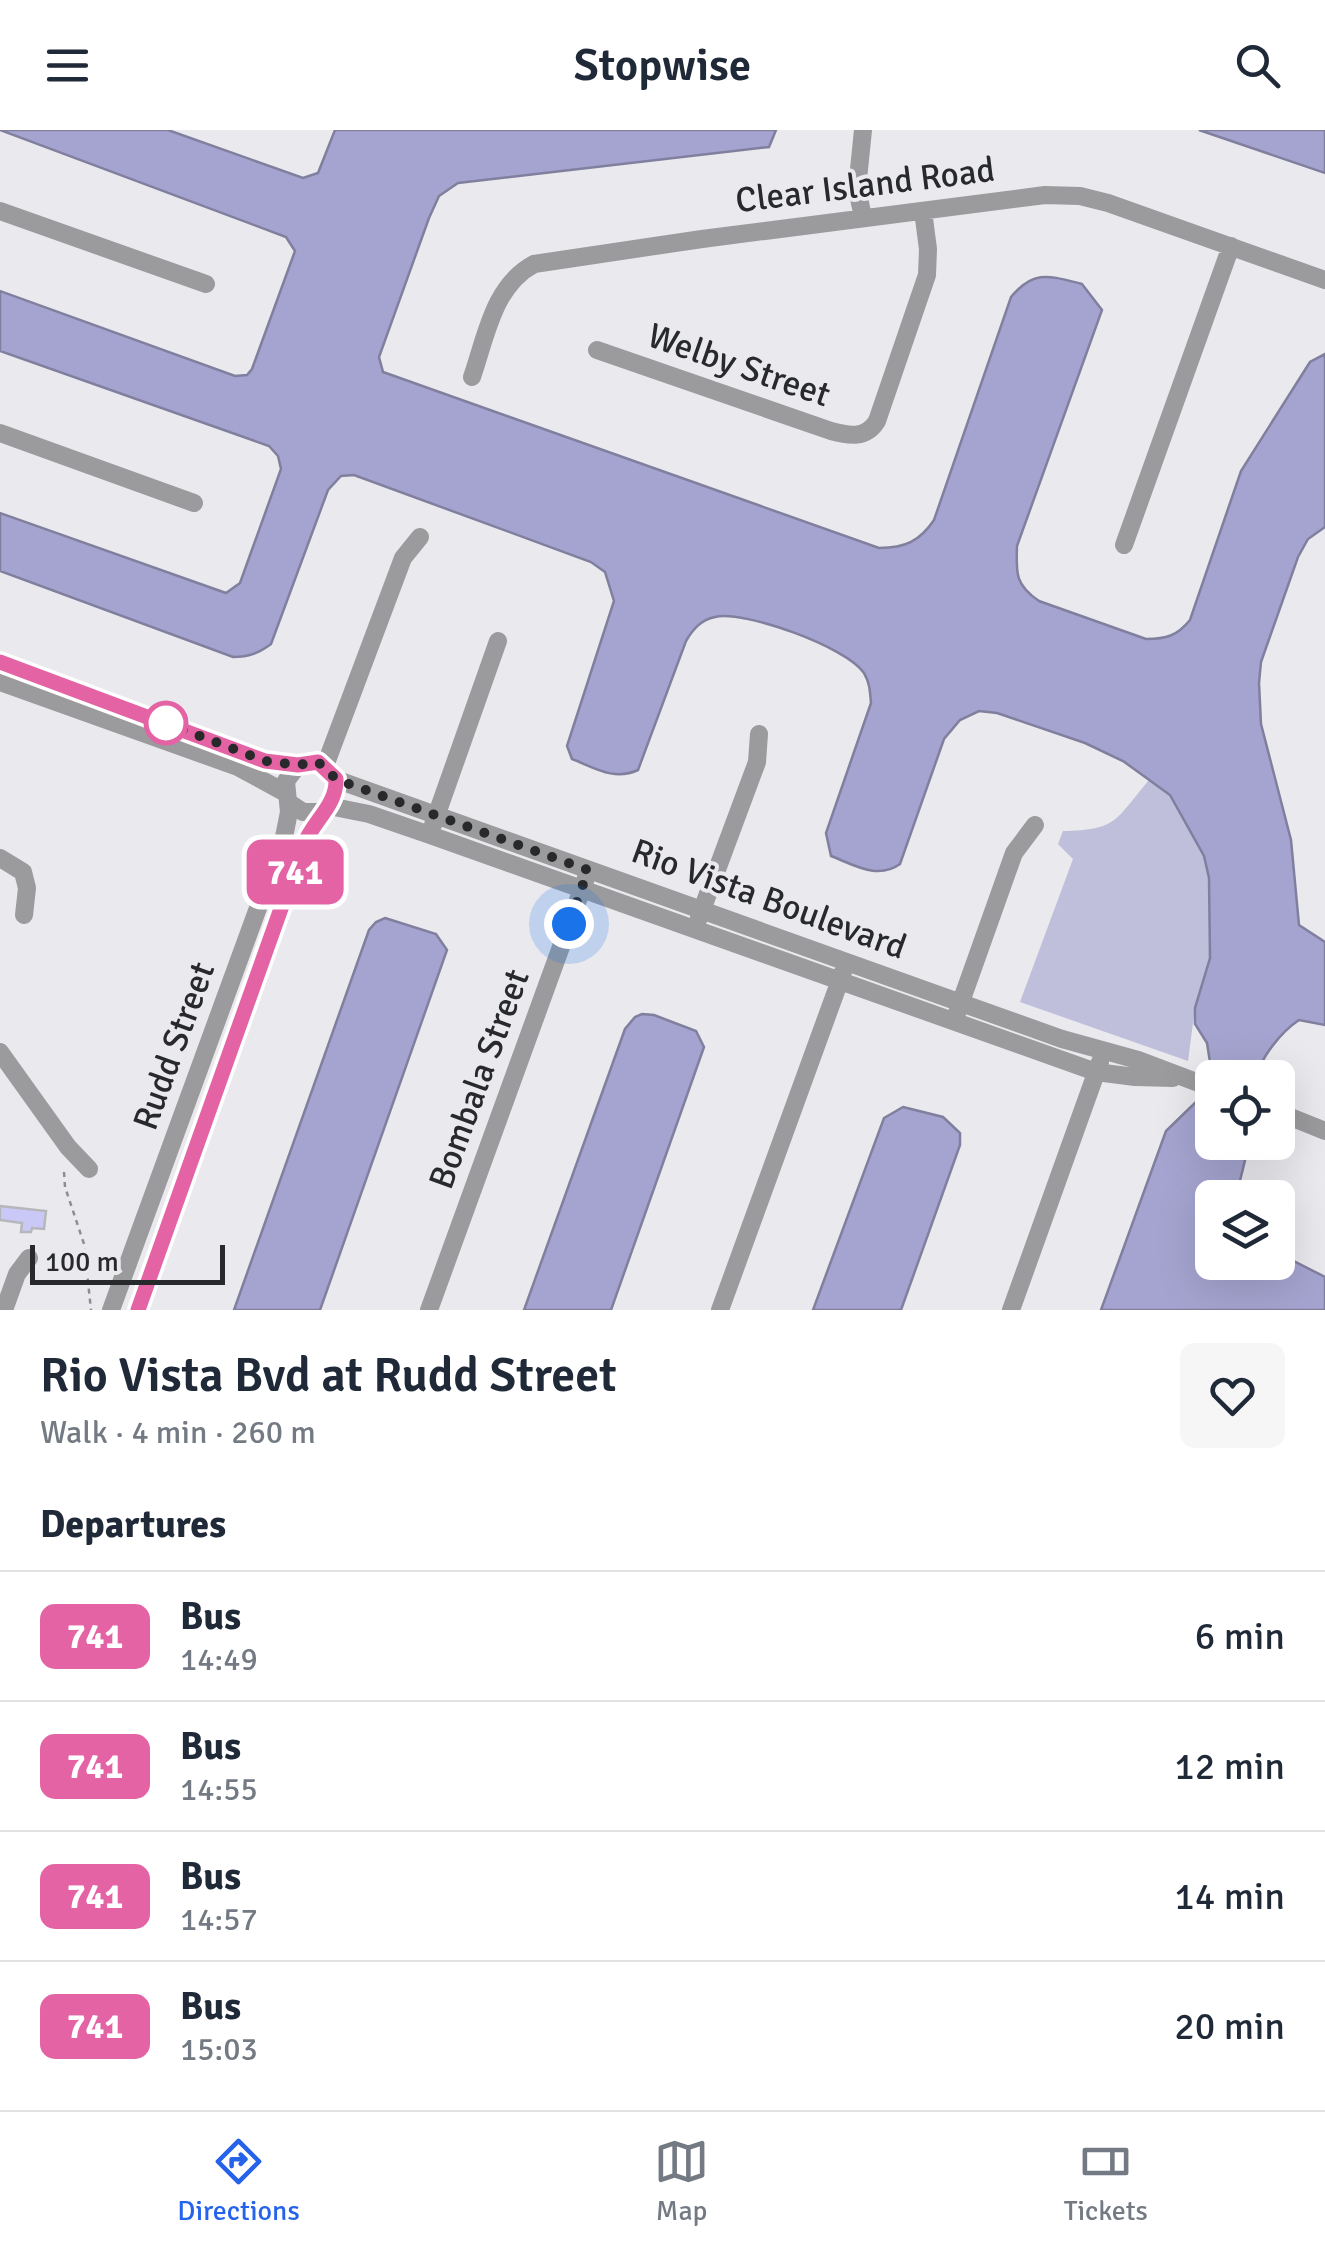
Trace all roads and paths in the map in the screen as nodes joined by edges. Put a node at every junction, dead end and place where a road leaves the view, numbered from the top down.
1 (862, 130) edge
2 (0, 211) edge
3 (924, 211) junction
4 (863, 217) junction
5 (1231, 246) junction
6 (1325, 280) edge
7 (206, 284) dead end
8 (596, 350) dead end
9 (472, 377) dead end
10 (0, 433) edge
11 (194, 503) dead end
12 (420, 537) dead end
13 (1124, 545) dead end
14 (498, 641) dead end
15 (0, 662) edge
16 (0, 682) edge
17 (759, 734) dead end
18 (298, 765) junction
19 (330, 772) junction
20 (286, 797) junction
21 (326, 809) junction
22 (437, 814) junction
23 (1035, 826) dead end
24 (430, 835) junction
25 (0, 858) edge
26 (588, 870) junction
27 (582, 890) junction
28 (701, 910) junction
29 (24, 915) dead end
30 (695, 930) junction
31 (846, 961) junction
32 (840, 982) junction
33 (960, 1002) junction
34 (953, 1022) junction
35 (0, 1052) edge
36 (1103, 1052) junction
37 (201, 1066) junction
38 (1096, 1072) junction
39 (222, 1073) junction
40 (1182, 1078) junction
41 (1195, 1082) edge
42 (1295, 1119) edge
43 (1325, 1131) edge
44 (88, 1169) dead end
45 (64, 1172) dead end
46 (148, 1208) junction
47 (170, 1217) junction
48 (29, 1258) dead end
49 (4, 1310) edge
50 (91, 1310) edge
51 (111, 1310) edge
52 (138, 1310) edge
53 (430, 1310) edge
54 (720, 1310) edge
55 (1011, 1310) edge

1 - 4 street
2 - 7 street
3 - 4 street, Clear Island Road
3 - 5 street, Clear Island Road
3 - 8 street, Welby Street
4 - 9 street, Clear Island Road
5 - 6 street, Clear Island Road
5 - 13 street
10 - 11 street
12 - 19 street
14 - 22 street
15 - 18 street
16 - 20 street
17 - 28 street
18 - 19 street
18 - 20 street
19 - 21 street
19 - 22 street, Rio Vista Boulevard
20 - 21 street
20 - 37 street, Rudd Street
21 - 24 street, Rio Vista Boulevard
21 - 39 street, Rudd Street
22 - 24 street
22 - 26 street, Rio Vista Boulevard
23 - 33 street
24 - 27 street, Rio Vista Boulevard
25 - 29 street
26 - 27 street, Bombala Street
26 - 28 street, Rio Vista Boulevard
27 - 30 street, Rio Vista Boulevard
27 - 53 street, Bombala Street
28 - 30 street
28 - 31 street, Rio Vista Boulevard
30 - 32 street, Rio Vista Boulevard
31 - 32 street
31 - 33 street, Rio Vista Boulevard
32 - 34 street, Rio Vista Boulevard
32 - 54 street
33 - 34 street
33 - 36 street, Rio Vista Boulevard
34 - 38 street, Rio Vista Boulevard
35 - 44 street
36 - 38 street
36 - 40 street, Rio Vista Boulevard
37 - 39 street
37 - 46 street, Rudd Street
38 - 40 street, Rio Vista Boulevard
38 - 55 street
39 - 47 street, Rudd Street
40 - 41 street, Rio Vista Boulevard
42 - 43 street
45 - 50 path
46 - 47 street
46 - 51 street, Rudd Street
47 - 52 street, Rudd Street
48 - 49 street

